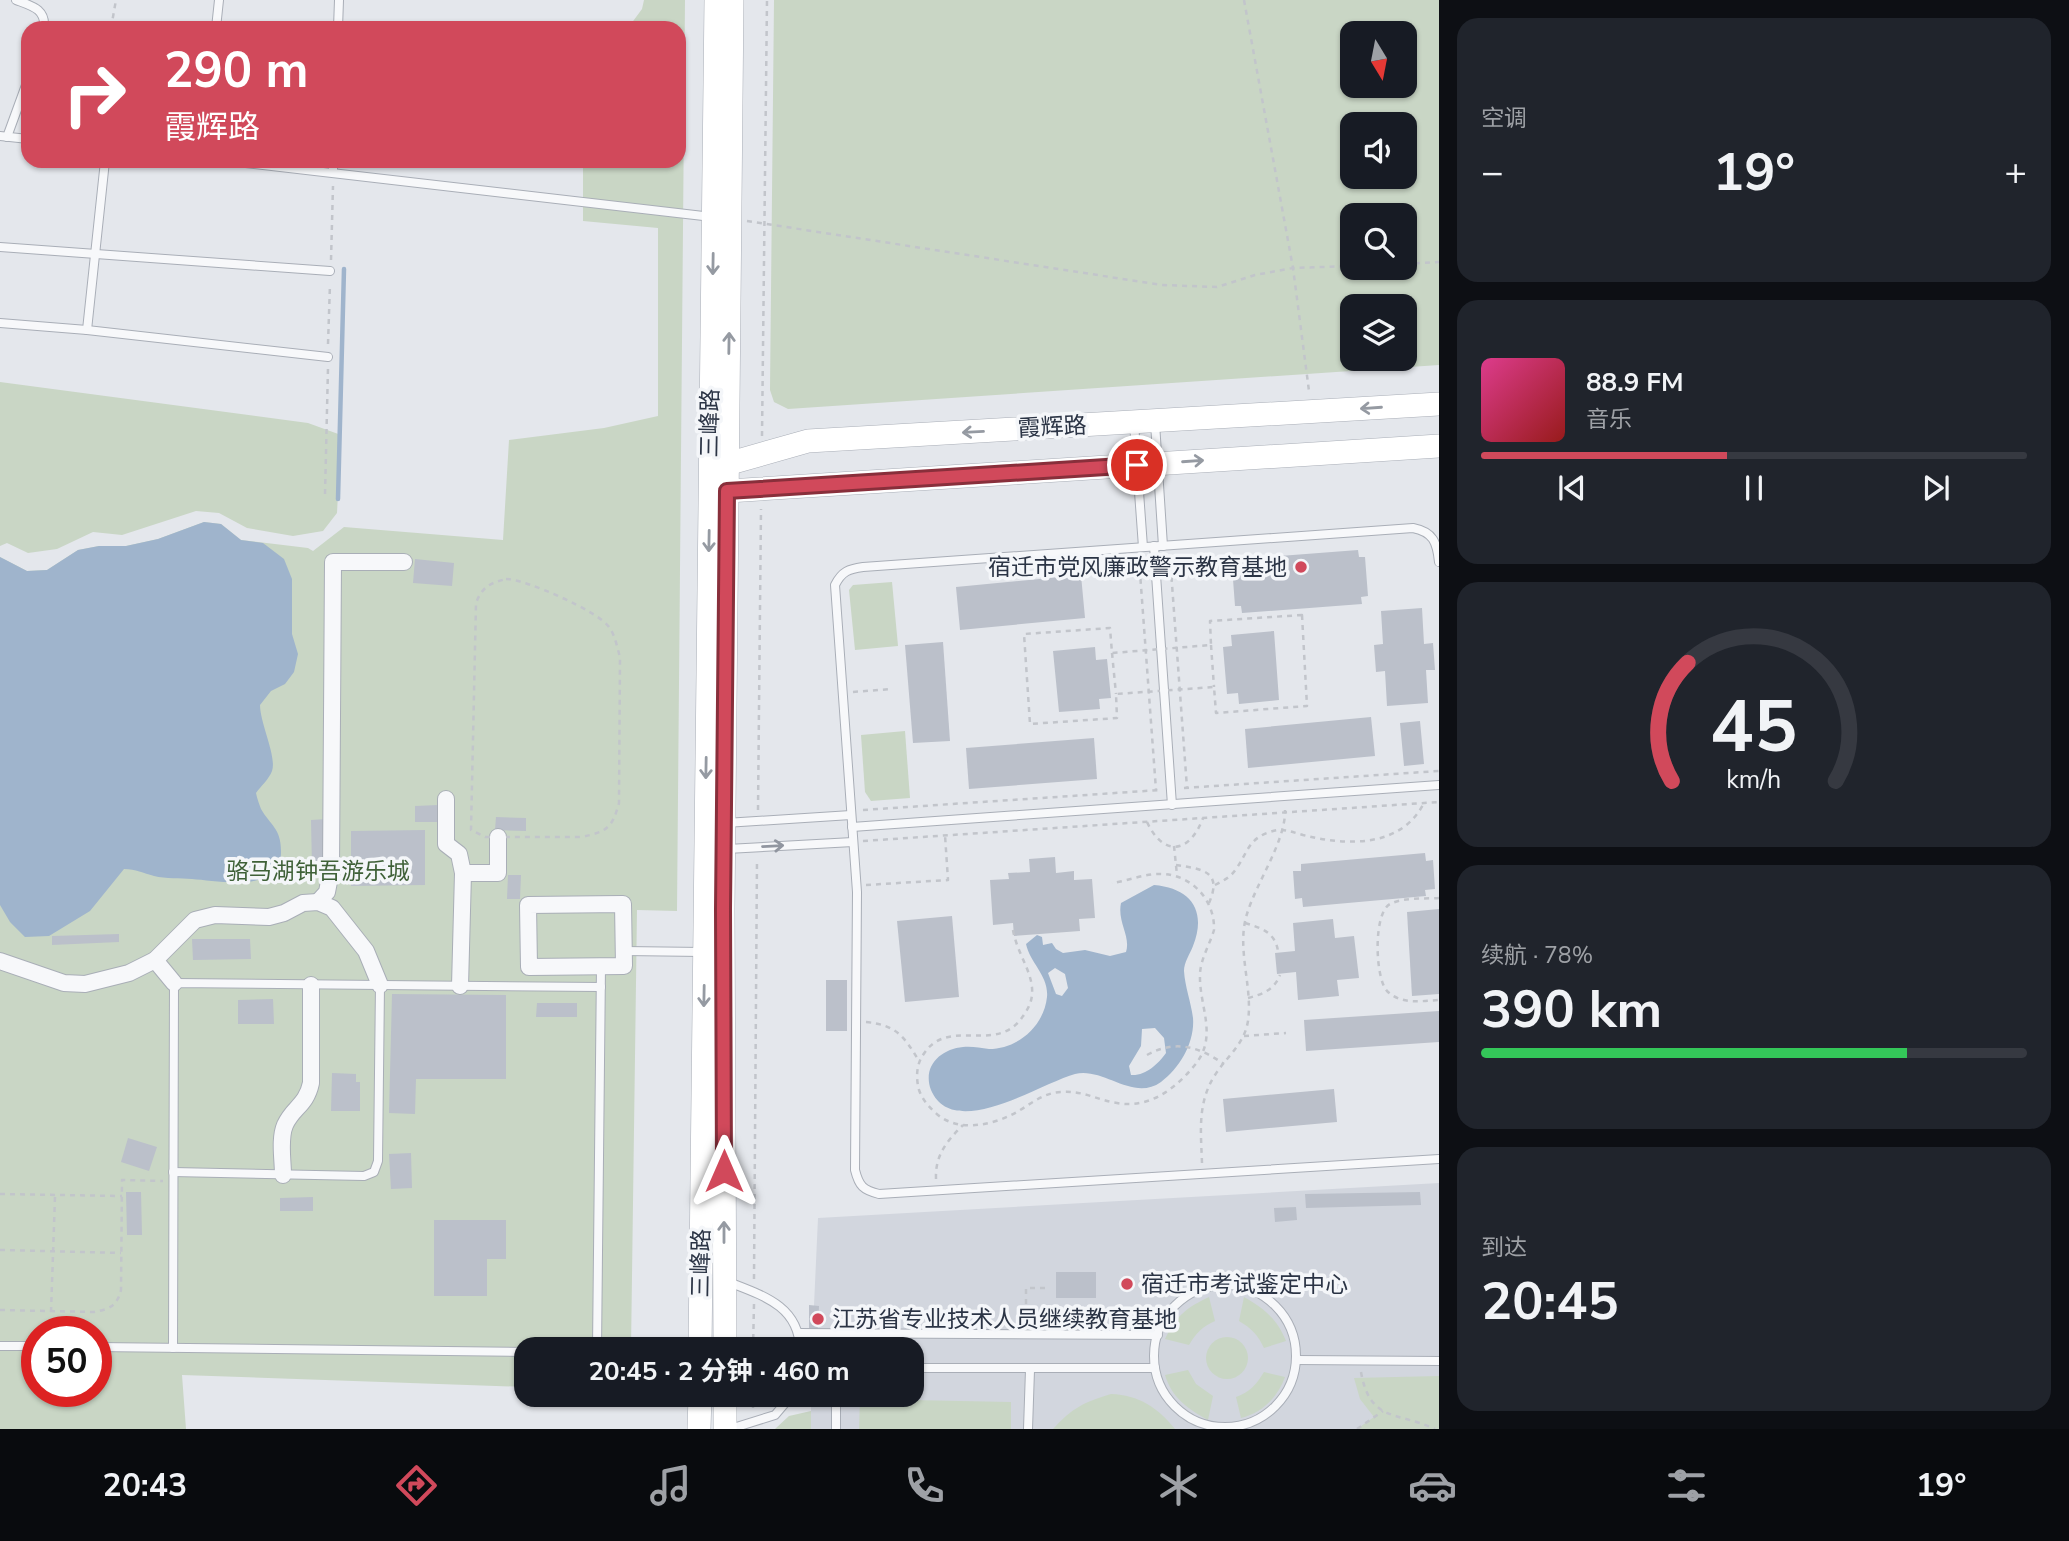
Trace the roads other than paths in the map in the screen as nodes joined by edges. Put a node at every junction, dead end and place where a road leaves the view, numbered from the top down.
1 (16, 0) edge
2 (219, 0) edge
3 (339, 0) edge
4 (716, 0) edge
5 (732, 0) edge
6 (44, 21) edge
7 (217, 21) edge
8 (338, 21) edge
9 (21, 97) edge
10 (4, 137) edge
11 (104, 168) edge
12 (295, 168) edge
13 (333, 168) edge
14 (333, 172) junction
15 (722, 218) junction
16 (0, 247) edge
17 (96, 254) junction
18 (330, 271) road end
19 (0, 323) edge
20 (87, 330) junction
21 (328, 357) road end
22 (1439, 404) edge
23 (1145, 422) junction
24 (1439, 446) edge
25 (1147, 464) junction
26 (718, 465) junction
27 (718, 491) junction
28 (1162, 546) junction
29 (1140, 547) junction
30 (404, 562) dead end
31 (1439, 562) edge
32 (1439, 785) edge
33 (446, 799) dead end
34 (1172, 805) junction
35 (851, 813) junction
36 (715, 824) junction
37 (852, 827) junction
38 (498, 837) road end
39 (853, 842) junction
40 (714, 850) junction
41 (463, 873) junction
42 (318, 902) junction
43 (624, 951) junction
44 (714, 952) junction
45 (155, 960) junction
46 (0, 961) edge
47 (601, 966) junction
48 (174, 984) junction
49 (311, 985) junction
50 (380, 985) junction
51 (460, 986) junction
52 (601, 987) junction
53 (1439, 1159) edge
54 (283, 1175) junction
55 (173, 1177) junction
56 (724, 1280) junction
57 (798, 1333) junction
58 (1158, 1335) junction
59 (597, 1337) edge
60 (700, 1337) edge
61 (724, 1337) edge
62 (798, 1337) edge
63 (0, 1346) edge
64 (21, 1346) edge
65 (112, 1347) edge
66 (173, 1348) junction
67 (514, 1352) edge
68 (1296, 1360) junction
69 (1439, 1361) edge
70 (924, 1368) edge
71 (1155, 1368) junction
72 (1030, 1370) junction
73 (700, 1407) edge
74 (726, 1407) edge
75 (782, 1407) edge
76 (836, 1407) edge
77 (1224, 1428) edge
78 (699, 1429) edge
79 (727, 1429) edge
80 (836, 1429) edge
81 (1028, 1429) edge

1 - 6 lane
2 - 7 lane
3 - 8 lane
4 - 15 main road, 三峰路
5 - 15 main road, 三峰路
9 - 10 lane
11 - 17 lane
12 - 14 lane
13 - 14 lane
14 - 15 lane
15 - 26 main road, 三峰路
16 - 17 lane
17 - 18 lane
17 - 20 lane
19 - 20 lane
20 - 21 lane
22 -> 23 main road, 霞辉路
23 - 25 lane
23 - 25 lane
23 -> 26 main road, 霞辉路
25 -> 24 main road, 霞辉路
25 - 27 main road, 霞辉路
25 - 28 lane
25 - 29 lane
26 - 27 main road, 三峰路
27 - 36 main road, 三峰路
28 - 29 lane
28 - 31 lane
28 - 34 lane
29 - 35 lane
30 - 42 street
32 - 34 lane
33 - 41 street
34 - 37 lane
35 - 36 lane
35 - 37 lane
36 - 40 main road, 三峰路
37 - 39 lane
38 - 41 street
40 -> 39 lane
39 - 53 lane
40 - 44 main road, 三峰路
41 - 51 street
42 - 45 street
42 - 50 street
43 - 44 lane
43 - 47 street
43 - 47 street
56 -> 44 main road, 三峰路
44 -> 60 main road, 三峰路
45 - 46 street
45 - 48 street
47 - 52 lane
48 - 49 lane
48 - 55 lane
49 - 50 lane
49 - 54 street
50 - 51 lane
50 - 54 lane
51 - 52 lane
52 - 59 lane
54 - 55 lane
55 - 66 lane
56 - 57 lane
56 - 61 main road, 三峰路
57 - 58 lane
57 - 62 lane
58 - 68 lane
58 - 71 lane
63 - 64 lane
65 - 66 lane
66 - 67 lane
68 - 69 lane
68 - 77 lane
70 - 72 lane
71 - 72 lane
71 - 77 lane
72 - 81 lane
73 - 78 main road
74 - 79 main road
75 - 79 lane
76 - 80 lane

